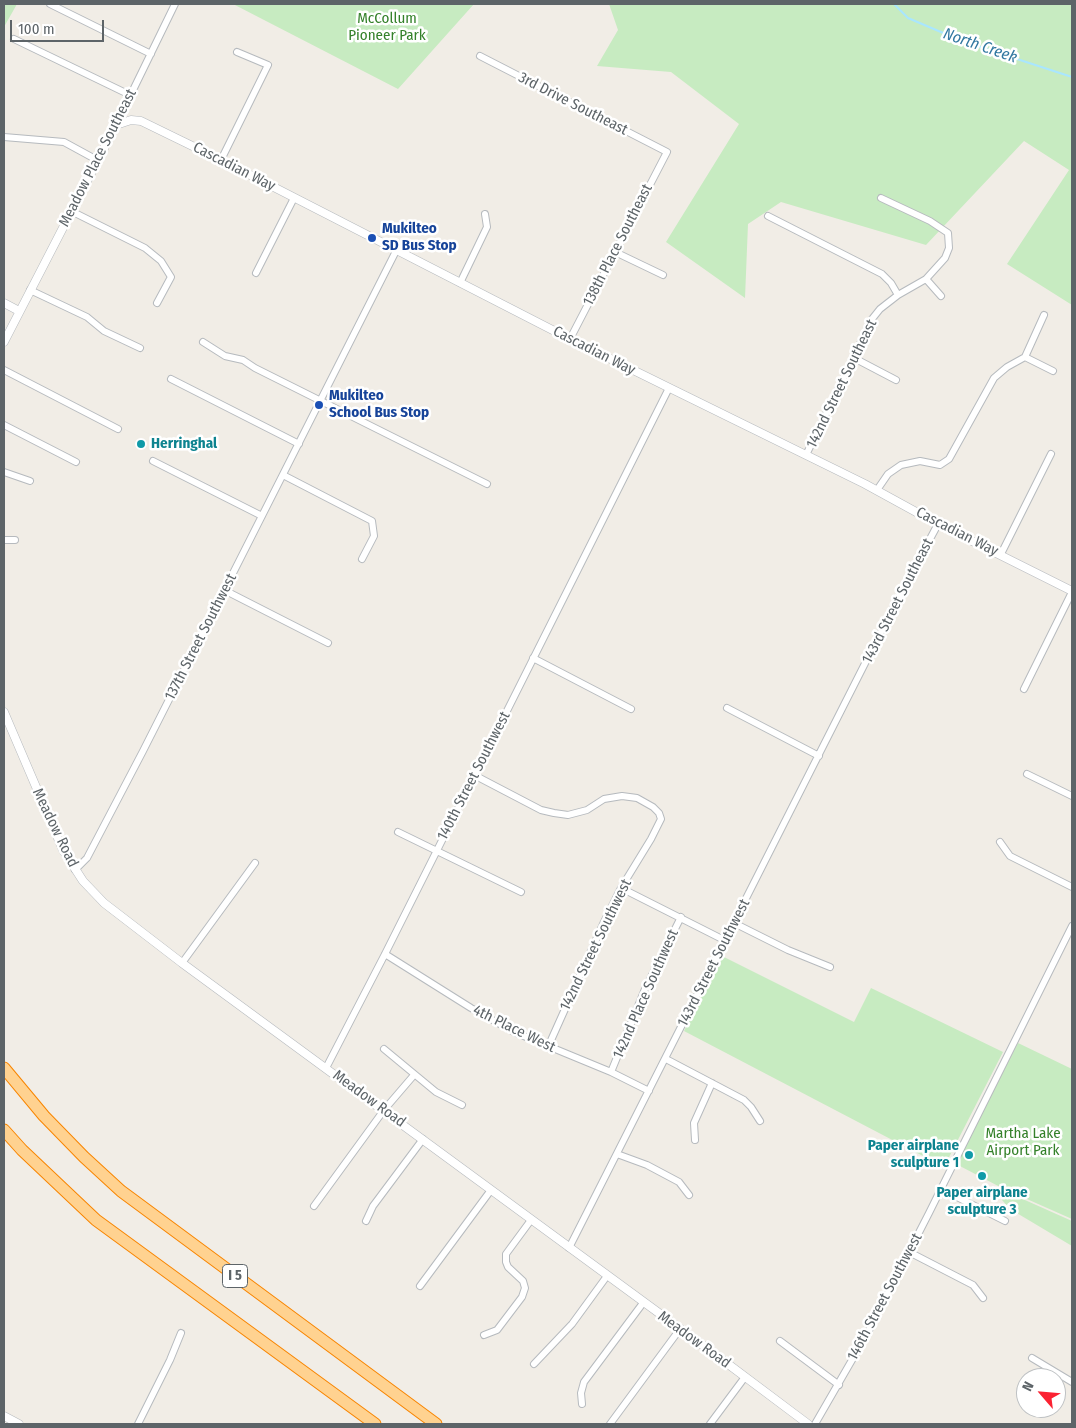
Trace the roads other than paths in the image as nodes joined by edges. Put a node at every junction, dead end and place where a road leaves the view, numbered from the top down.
1 (50, 4) edge
2 (175, 4) edge
3 (60, 6) edge
4 (14, 39) dead end
5 (238, 52) dead end
6 (151, 54) junction
7 (480, 56) dead end
8 (130, 95) junction
9 (116, 125) junction
10 (4, 137) edge
11 (667, 152) joint
12 (97, 160) junction
13 (221, 160) junction
14 (294, 198) junction
15 (881, 198) dead end
16 (71, 211) junction
17 (485, 214) dead end
18 (768, 216) dead end
19 (396, 251) junction
20 (615, 252) junction
21 (256, 273) dead end
22 (663, 275) dead end
23 (926, 279) junction
24 (460, 283) junction
25 (30, 290) junction
26 (898, 295) junction
27 (941, 296) dead end
28 (157, 303) dead end
29 (4, 304) edge
30 (19, 311) junction
31 (1044, 315) dead end
32 (570, 339) junction
33 (4, 342) edge
34 (203, 342) dead end
35 (140, 348) dead end
36 (1025, 357) junction
37 (854, 358) junction
38 (4, 370) edge
39 (1053, 372) dead end
40 (171, 379) dead end
41 (896, 380) dead end
42 (669, 388) junction
43 (321, 401) junction
44 (4, 425) edge
45 (118, 429) dead end
46 (299, 444) junction
47 (806, 454) junction
48 (1051, 454) dead end
49 (153, 461) dead end
50 (76, 462) dead end
51 (4, 472) edge
52 (283, 475) junction
53 (30, 481) dead end
54 (487, 484) dead end
55 (877, 490) junction
56 (262, 516) junction
57 (938, 524) junction
58 (4, 540) edge
59 (15, 540) dead end
60 (1001, 554) junction
61 (362, 559) dead end
62 (224, 590) junction
63 (1072, 592) edge
64 (328, 642) dead end
65 (533, 658) junction
66 (858, 678) joint
67 (1024, 690) dead end
68 (727, 708) dead end
69 (630, 709) dead end
70 (4, 712) edge
71 (819, 756) junction
72 (1027, 774) dead end
73 (474, 775) junction
74 (1072, 796) edge
75 (398, 832) dead end
76 (1000, 842) dead end
77 (437, 850) junction
78 (255, 862) dead end
79 (75, 870) junction
80 (1072, 887) edge
81 (621, 888) junction
82 (521, 892) dead end
83 (681, 917) junction
84 (734, 923) junction
85 (1072, 926) edge
86 (726, 940) junction
87 (384, 954) junction
88 (182, 963) junction
89 (830, 967) dead end
90 (548, 1047) junction
91 (384, 1049) dead end
92 (666, 1059) junction
93 (4, 1068) edge
94 (326, 1068) junction
95 (611, 1072) junction
96 (414, 1075) junction
97 (712, 1083) junction
98 (649, 1091) junction
99 (462, 1105) dead end
100 (384, 1110) junction
101 (760, 1121) dead end
102 (4, 1130) edge
103 (422, 1139) junction
104 (695, 1140) dead end
105 (617, 1154) junction
106 (941, 1189) junction
107 (491, 1190) junction
108 (689, 1195) dead end
109 (314, 1206) dead end
110 (531, 1220) junction
111 (366, 1221) dead end
112 (1005, 1221) dead end
113 (569, 1248) junction
114 (909, 1252) junction
115 (607, 1276) junction
116 (420, 1286) dead end
117 (983, 1298) dead end
118 (643, 1303) junction
119 (680, 1329) junction
120 (181, 1333) dead end
121 (484, 1334) dead end
122 (780, 1341) dead end
123 (1032, 1358) dead end
124 (534, 1364) dead end
125 (745, 1377) junction
126 (1072, 1382) edge
127 (839, 1385) junction
128 (582, 1404) dead end
129 (4, 1416) edge
130 (19, 1424) edge
131 (138, 1424) edge
132 (375, 1424) edge
133 (436, 1424) edge
134 (610, 1424) edge
135 (710, 1424) edge
136 (808, 1424) edge
137 (815, 1424) edge

1 - 3 street
2 - 6 street, Meadow Place Southeast
3 - 6 street
4 - 8 street
5 - 13 street
6 - 8 street, Meadow Place Southeast
7 - 11 street, 3rd Drive Southeast
8 - 9 street, Meadow Place Southeast
9 - 12 street, Meadow Place Southeast
9 - 13 street, Cascadian Way
10 - 12 street
11 - 20 street, 138th Place Southeast
12 - 16 street, Meadow Place Southeast
13 - 14 street, Cascadian Way
14 - 19 street, Cascadian Way
14 - 21 street
15 - 23 street, 142nd Street Southeast
16 - 25 street, Meadow Place Southeast
16 - 28 street
17 - 24 street
18 - 26 street
19 - 24 street, Cascadian Way
19 - 43 street, 137th Street Southwest
20 - 22 street
20 - 32 street, 138th Place Southeast
23 - 26 street, 142nd Street Southeast
23 - 27 street
24 - 32 street, Cascadian Way
25 - 30 street, Meadow Place Southeast
25 - 35 street
26 - 37 street, 142nd Street Southeast
29 - 30 street
30 - 33 street, Meadow Place Southeast
31 - 36 street
32 - 42 street, Cascadian Way
34 - 43 street
36 - 39 street
36 - 55 street
37 - 41 street
37 - 47 street, 142nd Street Southeast
38 - 45 street
40 - 46 street
42 - 47 street, Cascadian Way
42 - 65 street, 140th Street Southwest
43 - 46 street, 137th Street Southwest
43 - 54 street
44 - 50 street
46 - 52 street, 137th Street Southwest
47 - 55 street, Cascadian Way
48 - 60 street
49 - 56 street
51 - 53 street
52 - 56 street, 137th Street Southwest
52 - 61 street
55 - 57 street, Cascadian Way
56 - 62 street, 137th Street Southwest
57 - 60 street, Cascadian Way
57 - 66 street, 143rd Street Southeast
58 - 59 street
60 - 63 street, Cascadian Way
62 - 64 street
62 - 79 street, 137th Street Southwest
63 - 67 street
65 - 69 street
65 - 73 street, 140th Street Southwest
66 - 71 street, 143rd Street Southwest
68 - 71 street
70 - 79 street, Meadow Road
71 - 84 street, 143rd Street Southwest
72 - 74 street
73 - 77 street, 140th Street Southwest
73 - 81 street, 142nd Street Southwest
75 - 77 street
76 - 80 street
77 - 82 street
77 - 87 street, 140th Street Southwest
78 - 88 street
79 - 88 street, Meadow Road
81 - 83 street
81 - 90 street, 142nd Street Southwest
83 - 86 street
83 - 95 street, 142nd Place Southwest
84 - 86 street, 143rd Street Southwest
84 - 89 street
85 - 106 street, 146th Street Southwest
86 - 92 street, 143rd Street Southwest
87 - 90 street, 4th Place West
87 - 94 street, 140th Street Southwest
88 - 94 street, Meadow Road
90 - 95 street, 4th Place West
91 - 96 street
92 - 97 street
92 - 98 street, 143rd Street Southwest
93 - 133 highway, I 5
94 - 100 street, Meadow Road
95 - 98 street, 4th Place West
96 - 99 street
96 - 100 street
97 - 101 street
97 - 104 street
98 - 105 street, 143rd Street Southwest
100 - 103 street, Meadow Road
100 - 109 street
102 - 132 highway, I 5
103 - 107 street, Meadow Road
103 - 111 street
105 - 108 street
105 - 113 street, 143rd Street Southwest
106 - 112 street
106 - 114 street, 146th Street Southwest
107 - 110 street, Meadow Road
107 - 116 street
110 - 113 street, Meadow Road
110 - 121 street
113 - 115 street, Meadow Road
114 - 117 street
114 - 127 street, 146th Street Southwest
115 - 118 street, Meadow Road
115 - 124 street
118 - 119 street, Meadow Road
118 - 128 street
119 - 125 street, Meadow Road
119 - 134 street
120 - 131 street
122 - 127 street
123 - 126 street
125 - 135 street
125 - 136 street, Meadow Road
127 - 137 street, 146th Street Southwest
129 - 130 street

